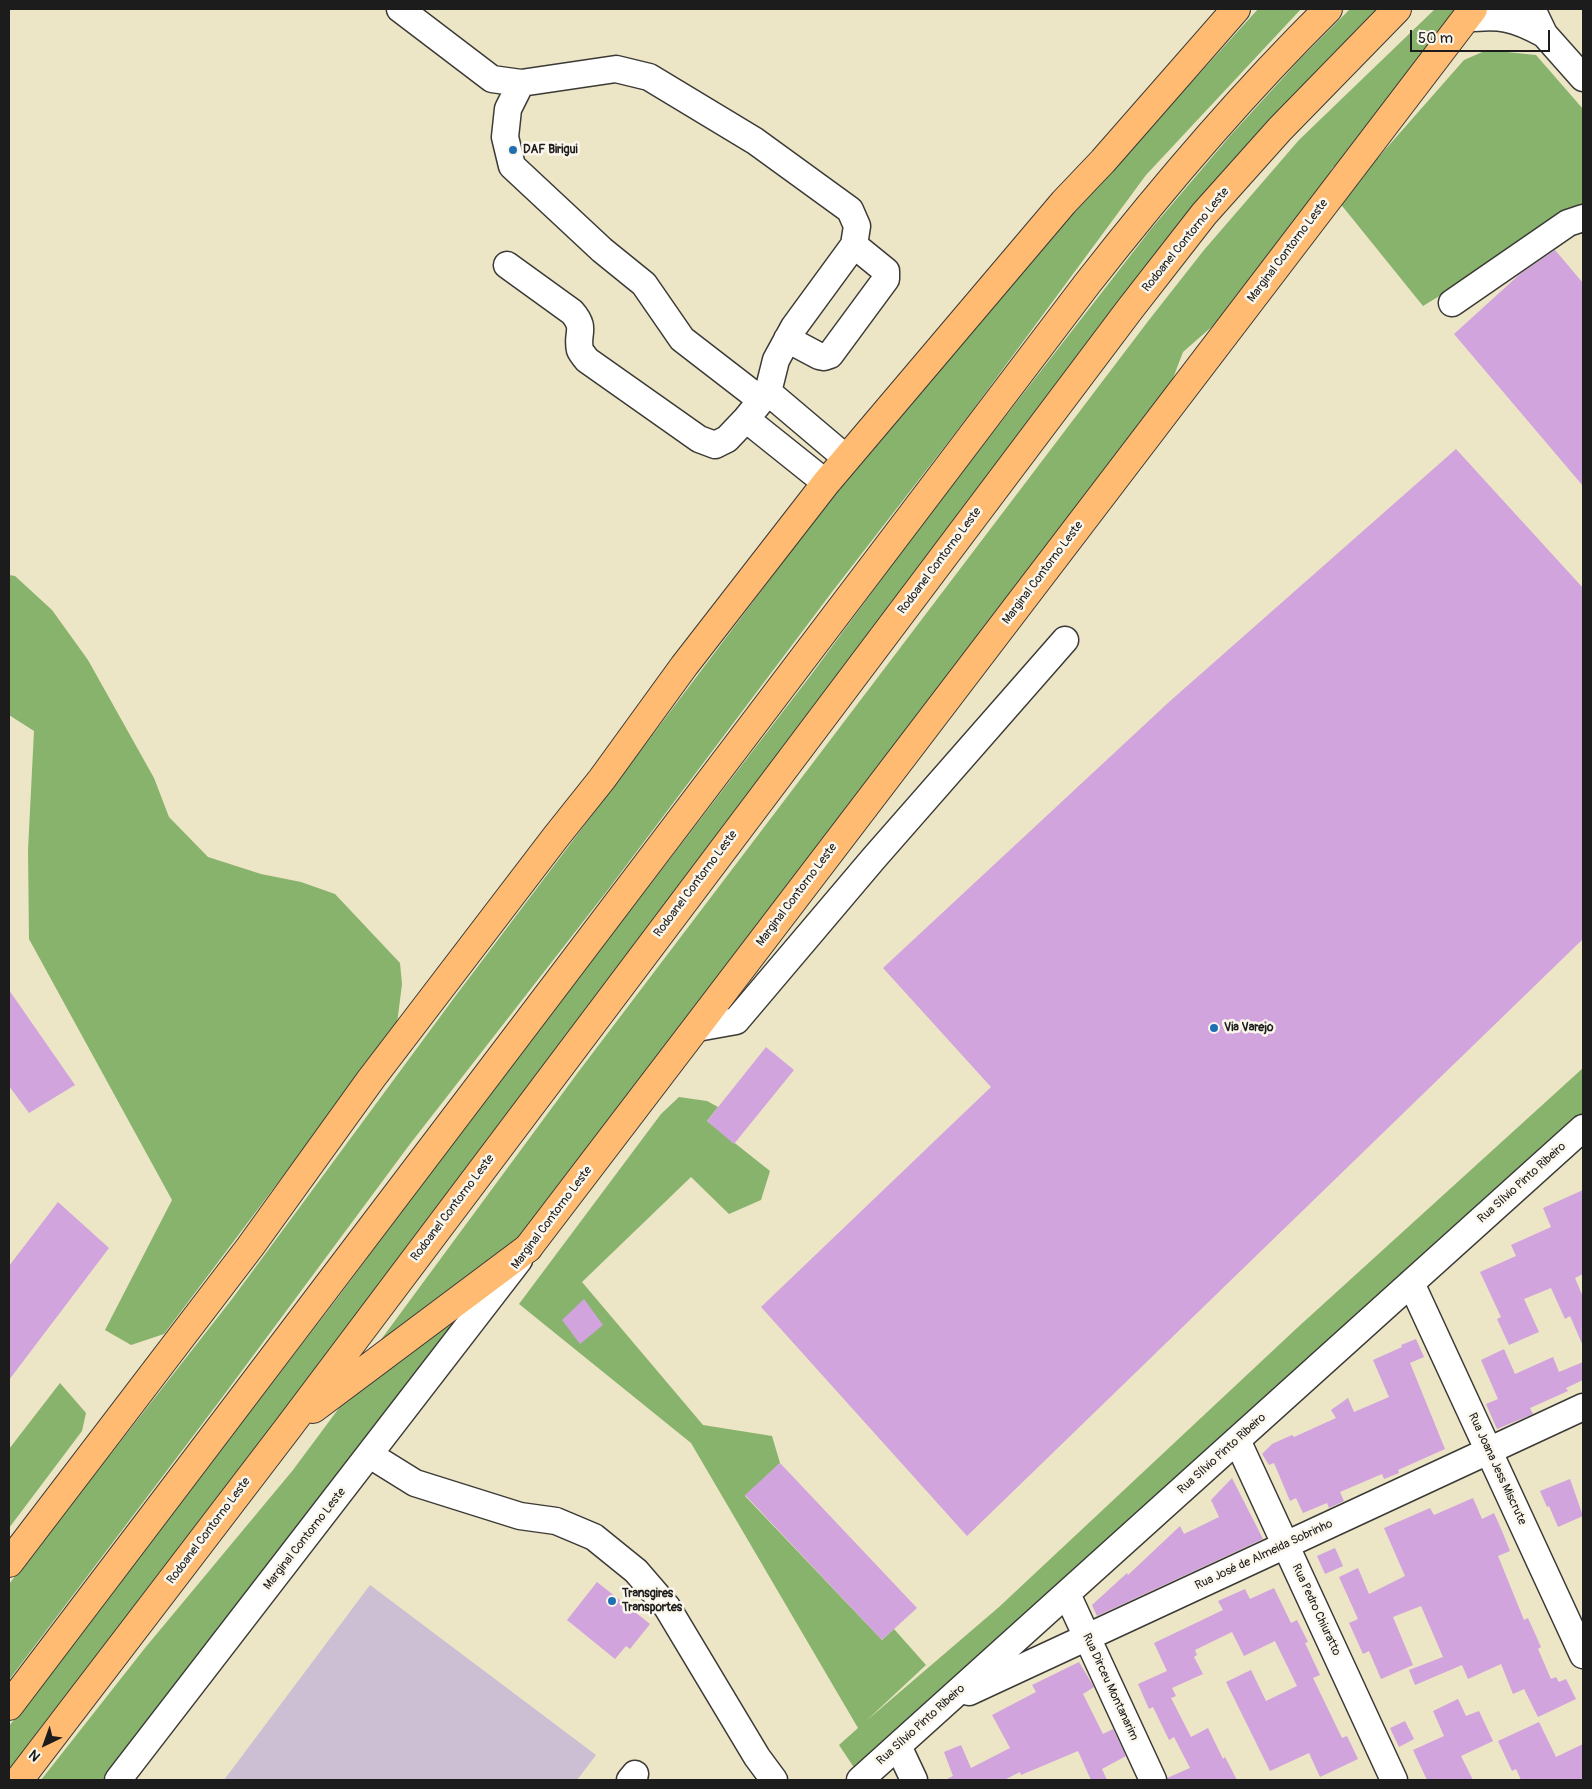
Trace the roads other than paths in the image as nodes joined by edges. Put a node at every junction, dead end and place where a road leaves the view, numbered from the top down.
1 (400, 9) edge
2 (1236, 9) edge
3 (1327, 9) edge
4 (1397, 9) edge
5 (1532, 9) edge
6 (1469, 14) edge
7 (1544, 34) junction
8 (1583, 78) edge
9 (520, 83) junction
10 (1583, 218) edge
11 (854, 245) junction
12 (507, 265) dead end
13 (1452, 303) dead end
14 (788, 339) junction
15 (758, 404) junction
16 (846, 458) junction
17 (826, 483) junction
18 (1065, 640) dead end
19 (696, 1028) junction
20 (1583, 1128) edge
21 (528, 1248) junction
22 (1411, 1284) junction
23 (1583, 1407) edge
24 (288, 1428) junction
25 (1237, 1440) junction
26 (1489, 1451) junction
27 (370, 1455) junction
28 (1285, 1545) junction
29 (9, 1563) edge
30 (1067, 1594) junction
31 (1087, 1638) junction
32 (1583, 1655) edge
33 (946, 1703) junction
34 (9, 1706) edge
35 (898, 1746) junction
36 (19, 1780) edge
37 (118, 1780) edge
38 (774, 1780) edge
39 (860, 1780) edge
40 (914, 1780) edge
41 (1154, 1780) edge
42 (1394, 1780) edge

1 - 9 street
2 - 16 main road
3 - 34 main road
4 - 24 main road, Rodoanel Contorno Leste
5 - 7 street
6 - 7 street
6 - 19 main road, Marginal Contorno Leste
7 - 8 street
9 - 11 street
9 - 15 street
10 - 13 street
11 - 14 street
11 - 14 street
12 - 15 street
14 - 15 street
15 - 16 street
15 - 17 street
16 - 17 main road
17 - 29 main road
18 - 19 street
19 - 21 main road, Marginal Contorno Leste
20 - 22 street, Rua Sílvio Pinto Ribeiro
21 - 24 main road
21 - 27 street, Marginal Contorno Leste
22 - 25 street, Rua Sílvio Pinto Ribeiro
22 - 26 street, Rua Joana Jess Miscrute
23 - 26 street, Rua José de Almeida Sobrinho
24 - 36 main road, Rodoanel Contorno Leste
25 - 28 street, Rua Pedro Chiuratto
25 - 30 street, Rua Sílvio Pinto Ribeiro
26 - 28 street, Rua José de Almeida Sobrinho
26 - 32 street, Rua Joana Jess Miscrute
27 - 37 street, Marginal Contorno Leste
27 - 38 street
28 - 31 street, Rua José de Almeida Sobrinho
28 - 42 street, Rua Pedro Chiuratto
30 - 31 street, Rua Dirceu Montanarim
30 - 33 street, Rua Sílvio Pinto Ribeiro
31 - 33 street, Rua José de Almeida Sobrinho
31 - 41 street, Rua Dirceu Montanarim
33 - 35 street, Rua Sílvio Pinto Ribeiro
35 - 39 street, Rua Sílvio Pinto Ribeiro
35 - 40 street

